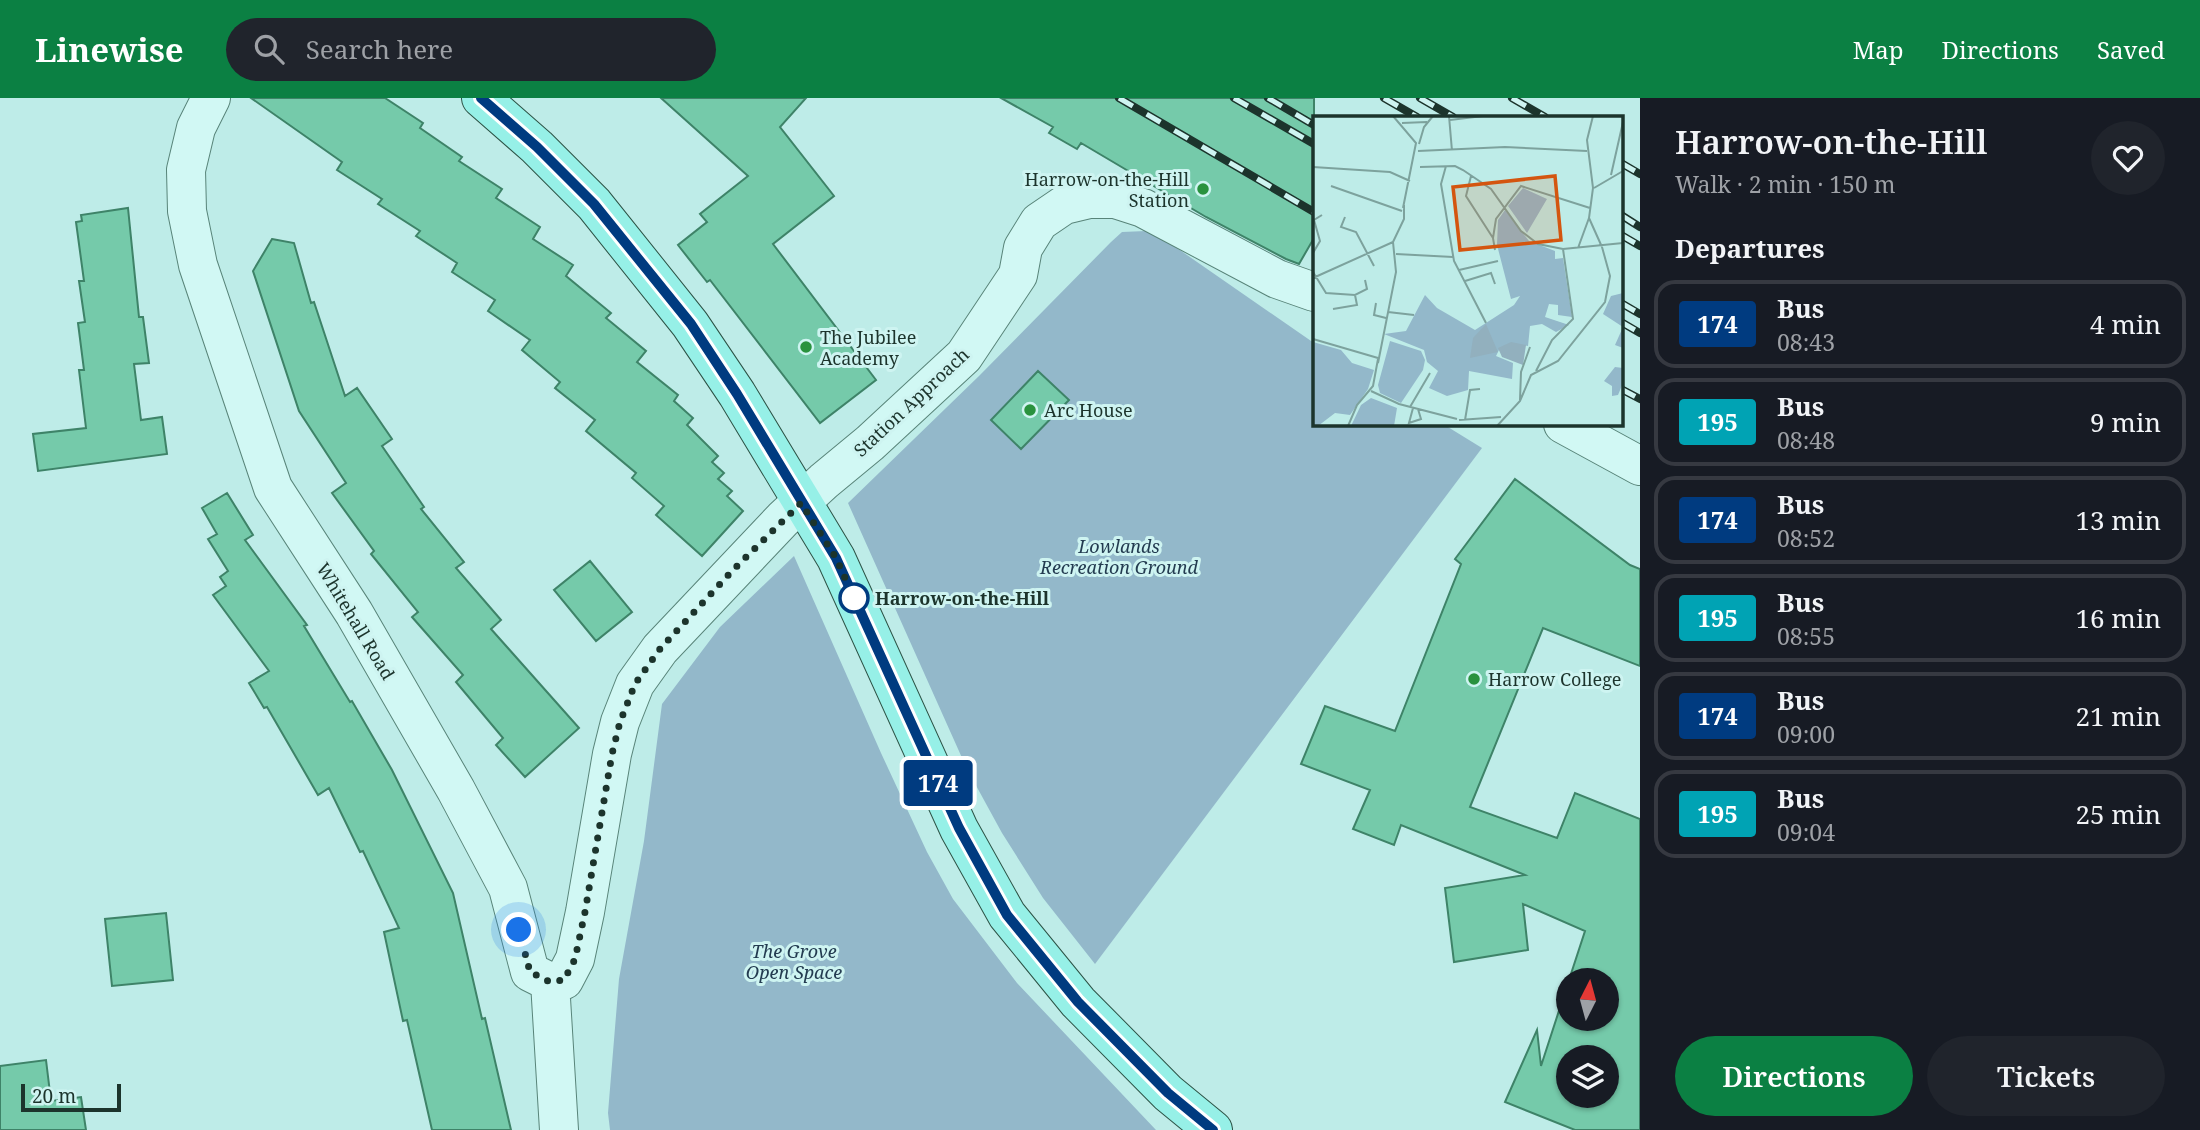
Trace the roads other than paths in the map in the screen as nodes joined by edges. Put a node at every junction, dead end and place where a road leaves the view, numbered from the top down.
1 (211, 98) edge
2 (481, 98) edge
3 (1313, 292) edge
4 (1565, 425) edge
5 (1640, 466) edge
6 (801, 503) junction
7 (550, 982) junction
8 (559, 1130) edge
9 (1213, 1130) edge

1 - 7 street, Whitehall Road
2 - 6 main road
3 - 6 street, Station Approach
4 - 5 street
6 - 7 street, Station Approach
6 - 9 main road
7 - 8 street

